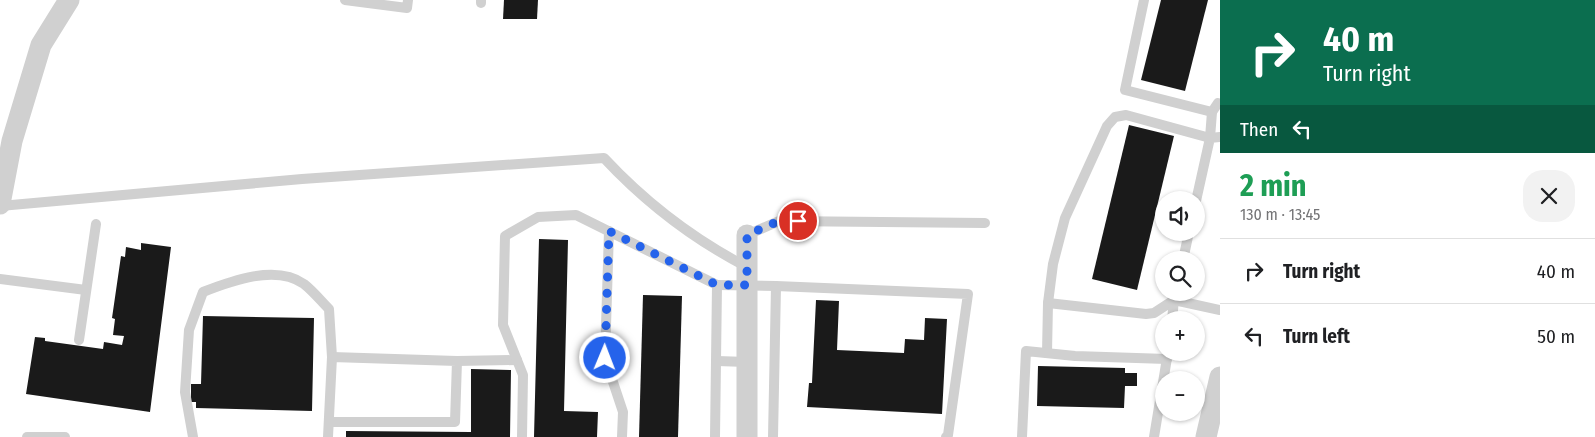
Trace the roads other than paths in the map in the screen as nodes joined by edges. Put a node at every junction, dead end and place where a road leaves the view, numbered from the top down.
1 (345, 0) edge
2 (408, 0) edge
3 (1144, 0) edge
4 (63, 1) edge
5 (1219, 100) edge
6 (1212, 112) junction
7 (1215, 138) edge
8 (6, 140) edge
9 (1199, 191) edge
10 (0, 205) edge
11 (985, 223) dead end
12 (96, 224) dead end
13 (609, 231) junction
14 (747, 235) joint
15 (747, 276) junction
16 (0, 279) edge
17 (717, 285) junction
18 (776, 286) junction
19 (86, 290) junction
20 (1169, 301) edge
21 (1191, 301) edge
22 (1048, 303) junction
23 (1220, 310) edge
24 (79, 340) dead end
25 (1047, 353) junction
26 (1155, 356) edge
27 (332, 357) junction
28 (457, 360) junction
29 (517, 360) junction
30 (717, 361) junction
31 (1167, 361) edge
32 (747, 362) junction
33 (1220, 377) edge
34 (329, 422) junction
35 (27, 437) edge
36 (65, 437) edge
37 (192, 437) edge
38 (328, 437) edge
39 (522, 437) edge
40 (622, 437) edge
41 (715, 437) edge
42 (747, 437) edge
43 (773, 437) edge
44 (946, 437) edge
45 (1022, 437) edge
46 (1154, 437) edge
47 (1206, 437) edge

1 - 2 lane
3 - 6 lane
4 - 8 street
5 - 6 lane
6 - 7 lane
7 - 9 lane
7 - 22 lane
8 - 10 street
10 - 15 lane
11 - 14 lane
12 - 19 lane
13 - 17 lane
13 - 29 lane
13 - 40 lane
14 - 15 street
15 - 17 lane
15 - 18 lane
15 - 32 street
16 - 19 lane
17 - 30 lane
18 - 43 lane
18 - 44 lane
19 - 24 lane
20 - 22 lane
21 - 23 lane
22 - 25 lane
25 - 26 lane
25 - 45 lane
27 - 28 lane
27 - 34 lane
27 - 37 lane
28 - 29 lane
28 - 34 lane
29 - 39 lane
30 - 32 lane
30 - 41 lane
31 - 46 lane
32 - 42 street
33 - 47 street
34 - 38 lane
35 - 36 lane

